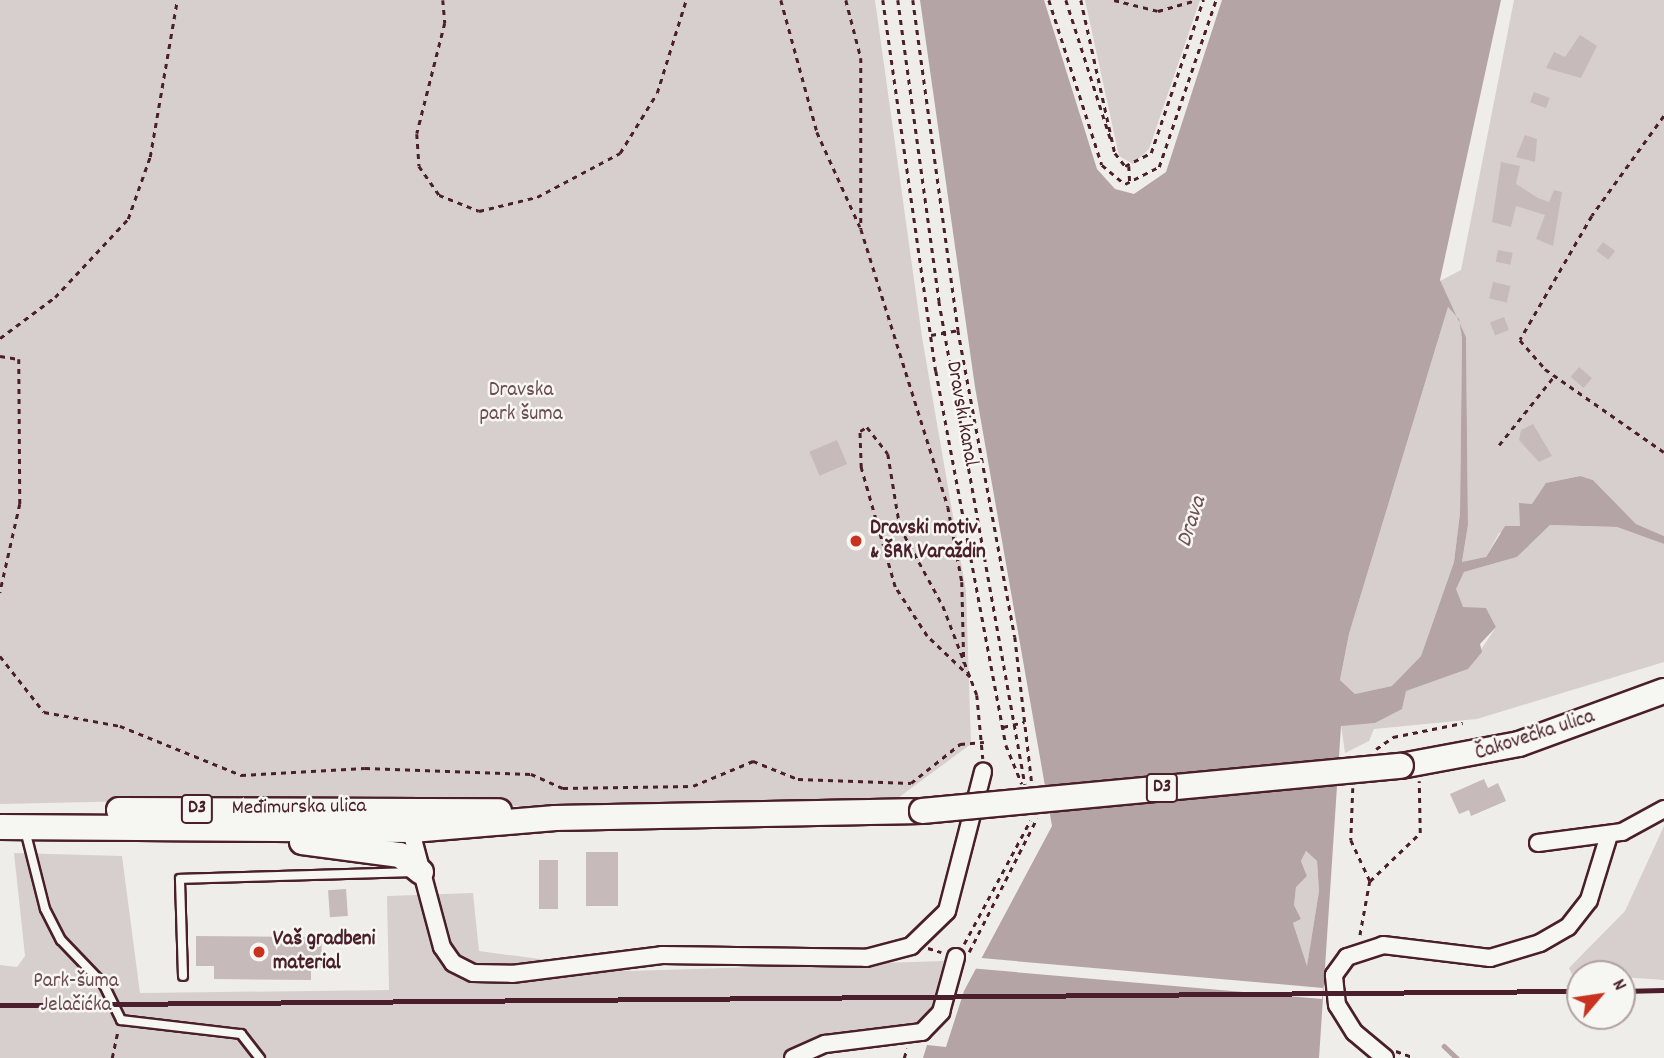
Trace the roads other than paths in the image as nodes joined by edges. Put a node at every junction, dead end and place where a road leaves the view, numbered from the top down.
1 (1664, 691) edge
2 (983, 772) road end
3 (394, 806) junction
4 (1664, 809) edge
5 (0, 811) edge
6 (922, 811) joint
7 (555, 818) junction
8 (0, 827) edge
9 (25, 827) junction
10 (248, 827) junction
11 (449, 827) junction
12 (412, 830) junction
13 (1609, 835) junction
14 (1538, 843) dead end
15 (421, 872) junction
16 (959, 961) road end
17 (183, 976) dead end
18 (260, 1058) edge
19 (793, 1058) edge
20 (1385, 1058) edge

1 - 6 main road, Čakovečka ulica / D3, bridge
2 - 15 street
3 - 5 main road, Međimurska ulica / D3
3 - 7 main road, Međimurska ulica / D3
3 - 12 street
4 - 13 street
6 - 7 main road, Međimurska ulica / D3
7 - 11 main road, Međimurska ulica / D3
8 - 9 main road, Međimurska ulica / D3
9 - 10 main road, Međimurska ulica / D3
9 - 18 lane
10 - 12 main road, Međimurska ulica / D3
10 - 15 main road
11 - 12 main road, Međimurska ulica / D3
11 - 15 main road
12 - 15 street
13 - 14 street
13 - 20 street
15 - 17 lane
16 - 19 street

